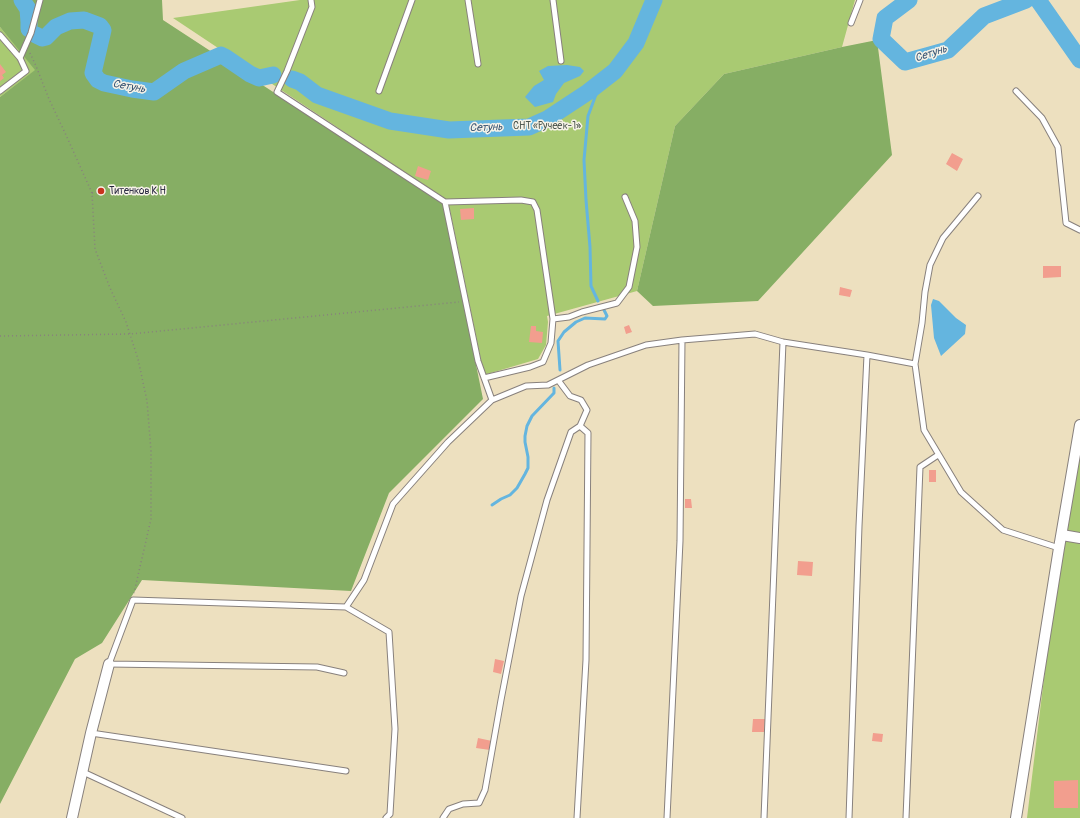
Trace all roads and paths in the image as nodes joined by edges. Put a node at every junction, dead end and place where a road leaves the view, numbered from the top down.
1 (40, 0) edge
2 (412, 0) edge
3 (468, 0) edge
4 (553, 0) edge
5 (860, 0) edge
6 (311, 1) edge
7 (851, 23) dead end
8 (0, 35) edge
9 (26, 45) junction
10 (20, 58) junction
11 (561, 62) dead end
12 (478, 64) dead end
13 (0, 91) edge
14 (379, 91) dead end
15 (1016, 91) dead end
16 (101, 191) dead end
17 (92, 193) junction
18 (978, 196) dead end
19 (625, 197) dead end
20 (445, 202) junction
21 (1080, 230) edge
22 (463, 302) dead end
23 (552, 319) junction
24 (130, 334) junction
25 (0, 336) edge
26 (682, 340) junction
27 (783, 342) junction
28 (867, 355) junction
29 (915, 364) junction
30 (484, 378) junction
31 (558, 380) junction
32 (492, 400) junction
33 (1080, 425) edge
34 (580, 426) junction
35 (938, 455) junction
36 (1077, 462) edge
37 (1062, 535) junction
38 (1080, 538) edge
39 (1059, 548) junction
40 (133, 600) junction
41 (346, 606) junction
42 (109, 664) junction
43 (344, 673) dead end
44 (91, 733) junction
45 (346, 771) dead end
46 (82, 772) junction
47 (72, 818) edge
48 (182, 818) edge
49 (386, 818) edge
50 (443, 818) edge
51 (577, 818) edge
52 (667, 818) edge
53 (764, 818) edge
54 (849, 818) edge
55 (906, 818) edge
56 (1016, 818) edge

1 - 9 lane
2 - 14 lane
3 - 12 lane
4 - 11 lane
5 - 7 lane
6 - 20 lane
8 - 10 lane
9 - 10 lane
9 - 17 path
10 - 13 lane
15 - 21 lane
16 - 17 path
17 - 24 path
18 - 29 lane
19 - 23 lane
20 - 23 lane
20 - 30 lane
22 - 24 path
23 - 30 lane
24 - 25 path
24 - 40 path
26 - 27 lane
26 - 31 lane
26 - 52 lane
27 - 28 lane
27 - 53 lane
28 - 29 lane
28 - 54 lane
29 - 35 lane
30 - 32 lane
31 - 32 lane
31 - 34 lane
32 - 41 lane
33 - 36 street
34 - 50 lane
34 - 51 lane
35 - 39 lane
35 - 55 lane
36 - 37 street
37 - 38 street
37 - 39 street
39 - 56 street
40 - 41 lane
40 - 42 lane
41 - 49 lane
42 - 43 lane
42 - 44 street
44 - 45 lane
44 - 46 street
46 - 47 street
46 - 48 lane

